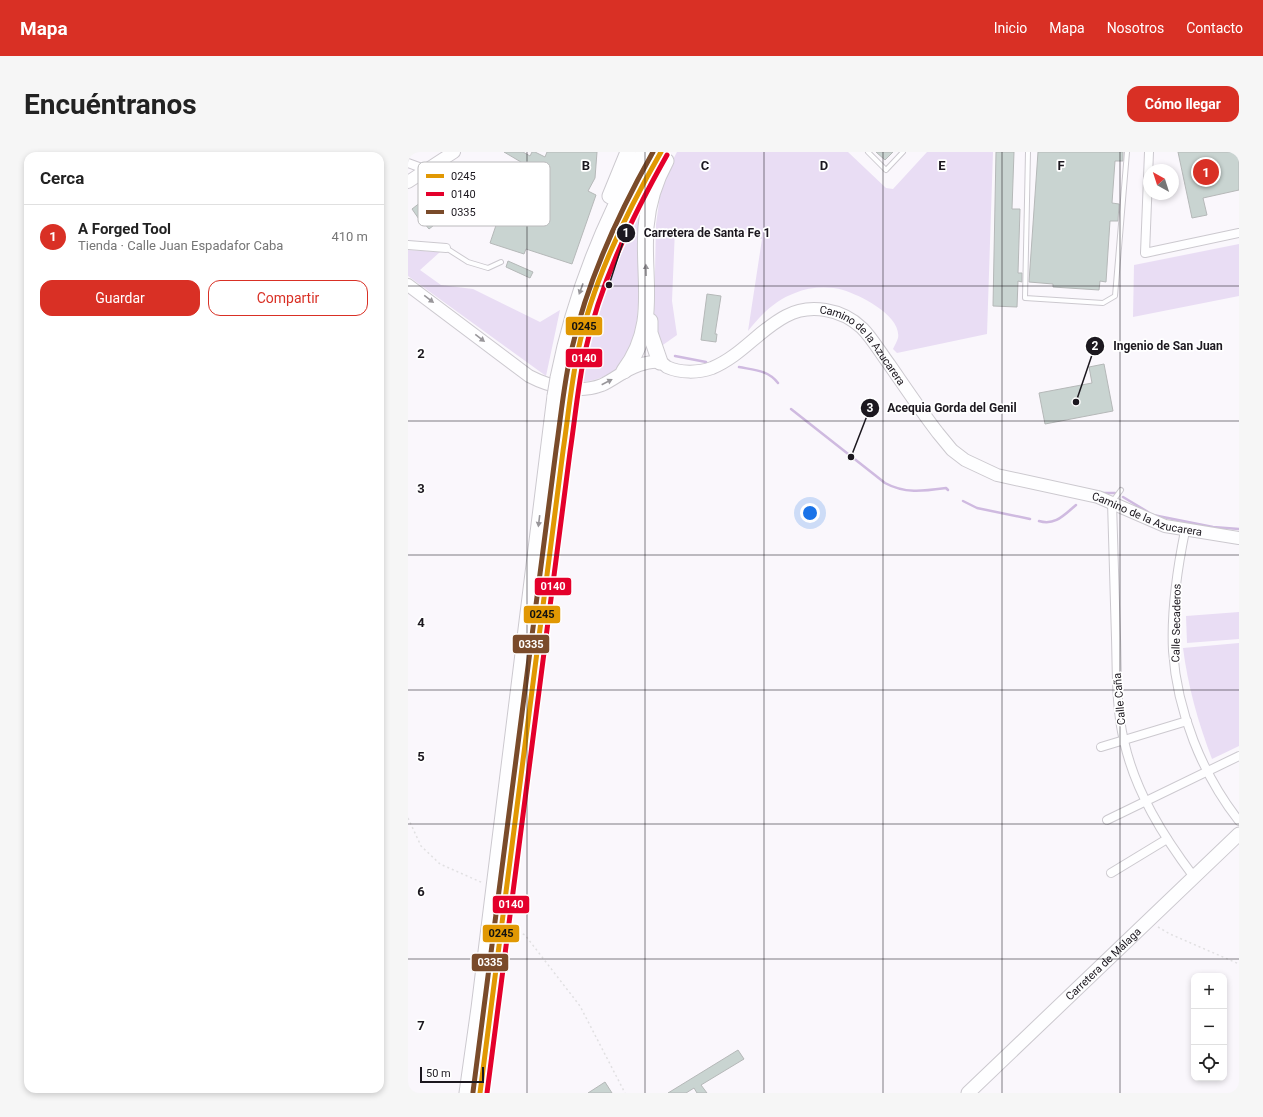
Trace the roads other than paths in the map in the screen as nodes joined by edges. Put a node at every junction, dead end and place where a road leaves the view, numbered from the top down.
1 (442, 152) edge
2 (454, 152) edge
3 (628, 152) edge
4 (644, 152) edge
5 (661, 152) edge
6 (670, 152) edge
7 (903, 152) edge
8 (1028, 152) edge
9 (1127, 152) edge
10 (1150, 152) edge
11 (871, 153) edge
12 (420, 162) edge
13 (439, 162) edge
14 (413, 165) edge
15 (408, 174) edge
16 (418, 175) edge
17 (408, 182) edge
18 (1239, 233) edge
19 (408, 245) edge
20 (446, 248) joint
21 (501, 262) dead end
22 (590, 264) junction
23 (408, 284) edge
24 (647, 309) junction
25 (660, 362) junction
26 (624, 371) junction
27 (555, 450) junction
28 (1121, 490) dead end
29 (1112, 502) junction
30 (1186, 531) junction
31 (1239, 538) edge
32 (1187, 721) junction
33 (1124, 740) junction
34 (1101, 747) dead end
35 (1239, 756) edge
36 (1208, 771) junction
37 (1146, 802) junction
38 (1107, 820) dead end
39 (1239, 821) edge
40 (1239, 834) edge
41 (1167, 839) junction
42 (1111, 873) dead end
43 (1194, 876) junction
44 (467, 1093) edge
45 (480, 1093) edge
46 (968, 1093) edge

1 - 12 street
2 - 13 street
3 - 22 highway
4 - 22 highway
5 - 27 highway, bridge
24 -> 6 highway
7 - 11 lane
8 - 9 lane
10 - 18 street
14 - 15 street
16 - 17 street
19 - 20 street
20 - 21 lane
22 -> 27 highway, bridge
23 -> 26 street
24 - 25 highway
24 - 26 highway
25 - 26 street
25 - 29 street, Camino de la Azucarera
27 -> 44 highway
27 - 45 highway
28 - 29 lane
29 - 30 street, Camino de la Azucarera
29 - 33 street, Calle Caña
30 - 31 street, Camino de la Azucarera
30 - 32 street, Calle Secaderos
32 - 33 street
32 - 36 street, Calle Secaderos
33 - 34 street
33 - 37 street, Calle Caña
35 - 36 street
36 - 37 street
36 - 39 street, Calle Secaderos
37 - 38 street
37 - 41 street, Calle Caña
40 - 43 main road, Carretera de Málaga
41 - 42 street
41 - 43 street, Calle Caña
43 - 46 main road, Carretera de Málaga

